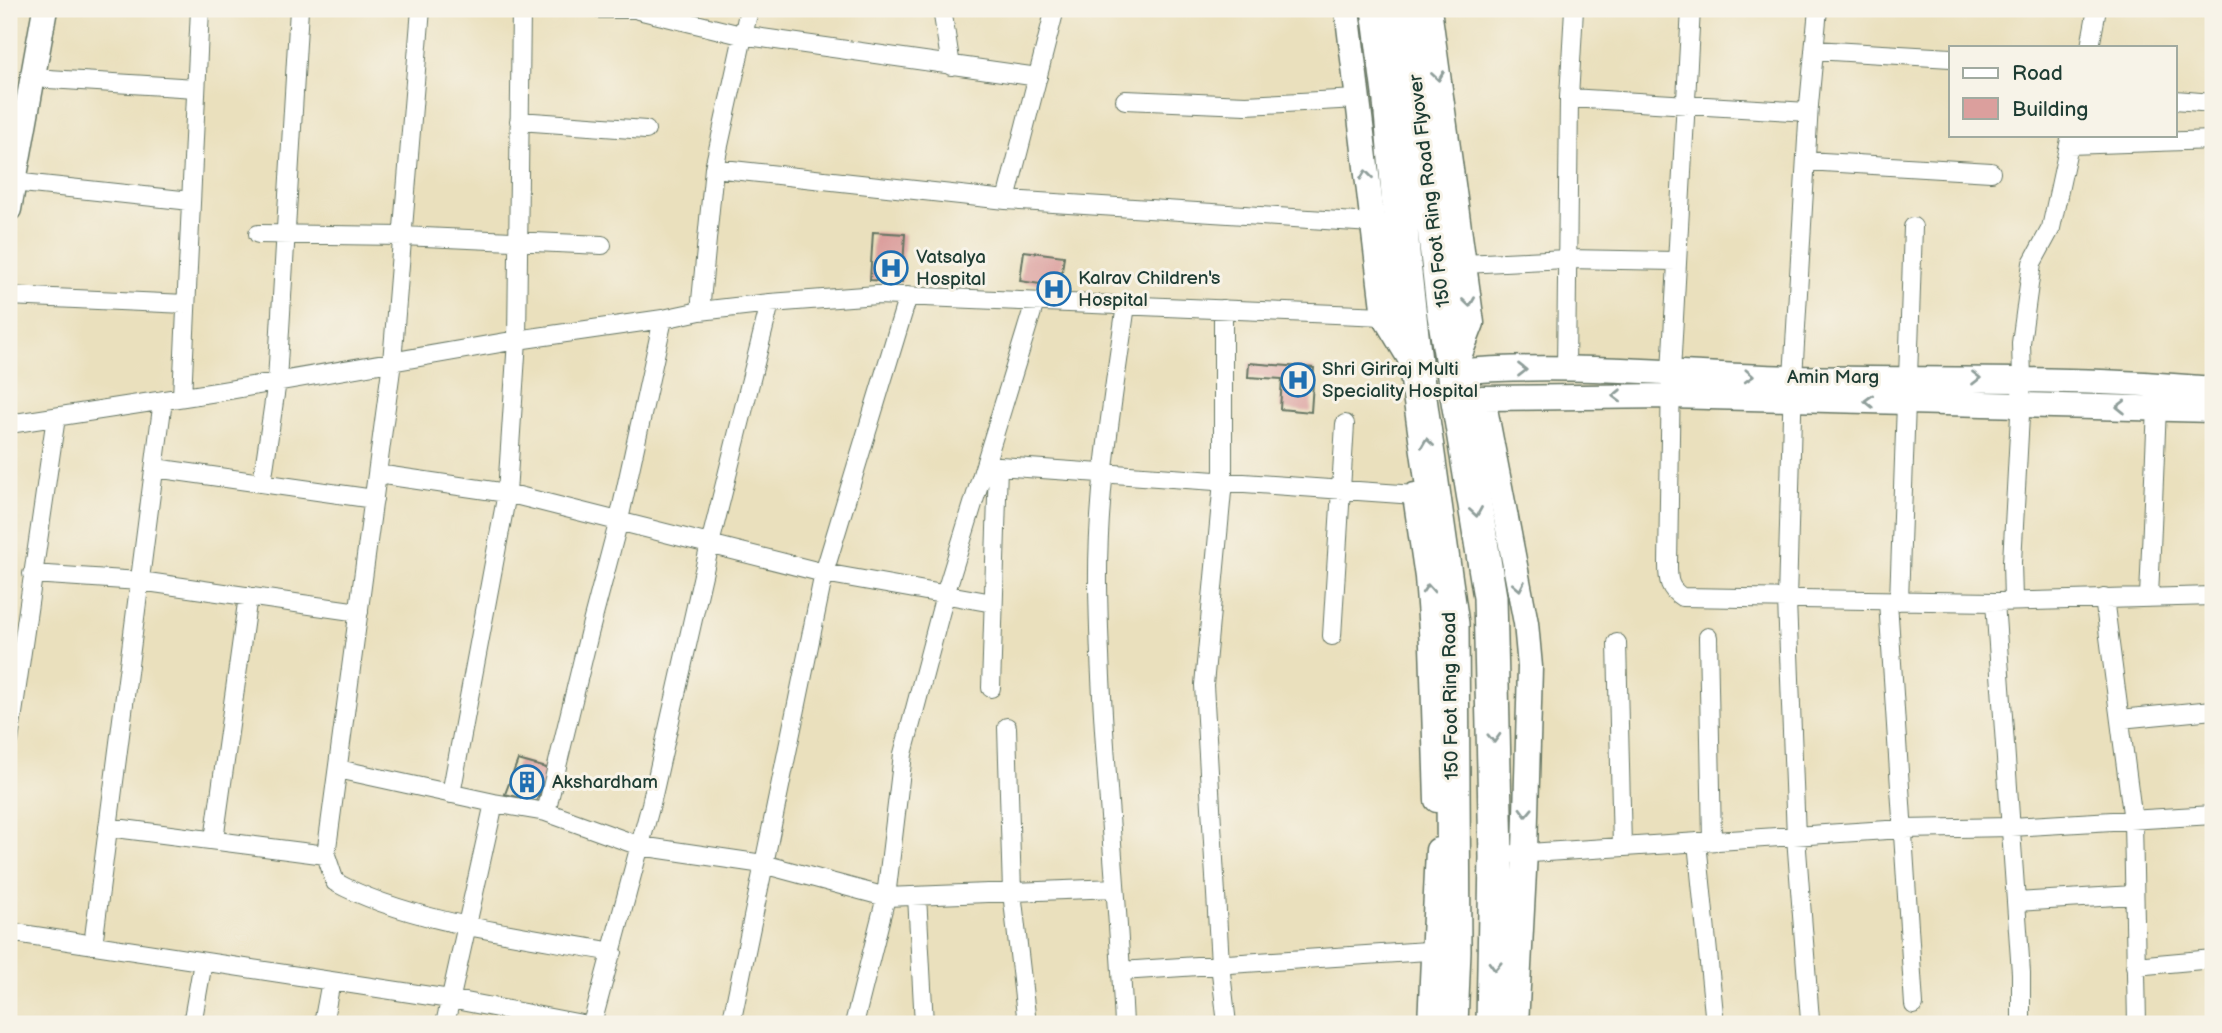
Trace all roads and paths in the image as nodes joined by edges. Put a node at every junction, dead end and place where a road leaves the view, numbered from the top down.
1 (45, 9) edge
2 (200, 9) edge
3 (299, 9) edge
4 (421, 9) edge
5 (521, 9) edge
6 (598, 9) edge
7 (638, 9) edge
8 (749, 9) edge
9 (942, 9) edge
10 (1055, 9) edge
11 (1347, 9) edge
12 (1378, 9) edge
13 (1409, 9) edge
14 (1429, 9) edge
15 (1574, 9) edge
16 (1691, 9) edge
17 (1818, 9) edge
18 (2097, 9) edge
19 (741, 35) junction
20 (2090, 46) edge
21 (1814, 50) junction
22 (1949, 58) edge
23 (951, 66) junction
24 (1038, 77) junction
25 (32, 78) junction
26 (196, 88) junction
27 (1569, 98) junction
28 (1357, 99) junction
29 (1125, 100) dead end
30 (2176, 100) edge
31 (2213, 103) edge
32 (1686, 104) junction
33 (1808, 112) junction
34 (519, 121) junction
35 (646, 130) dead end
36 (2070, 140) edge
37 (2213, 140) edge
38 (1806, 161) junction
39 (714, 167) junction
40 (1991, 172) dead end
41 (13, 182) junction
42 (1006, 200) junction
43 (191, 201) junction
44 (9, 209) edge
45 (1372, 223) junction
46 (1913, 226) dead end
47 (258, 234) dead end
48 (284, 235) junction
49 (402, 236) junction
50 (518, 242) junction
51 (602, 245) dead end
52 (1566, 259) junction
53 (1676, 261) junction
54 (1451, 266) junction
55 (9, 296) edge
56 (908, 296) junction
57 (1035, 302) junction
58 (770, 303) junction
59 (186, 304) junction
60 (1126, 305) junction
61 (1223, 309) junction
62 (700, 311) junction
63 (1384, 316) junction
64 (663, 319) junction
65 (516, 340) junction
66 (392, 362) junction
67 (1416, 370) junction
68 (1566, 370) junction
69 (1908, 378) junction
70 (2022, 379) junction
71 (277, 382) junction
72 (1670, 384) junction
73 (1793, 388) junction
74 (2213, 389) edge
75 (1465, 390) junction
76 (182, 397) junction
77 (163, 400) junction
78 (1906, 402) junction
79 (2020, 404) junction
80 (2157, 407) junction
81 (2213, 410) edge
82 (56, 417) junction
83 (9, 424) edge
84 (1345, 424) dead end
85 (991, 466) junction
86 (155, 468) junction
87 (1102, 473) junction
88 (377, 474) junction
89 (1223, 481) junction
90 (262, 483) junction
91 (1339, 489) junction
92 (507, 493) junction
93 (1424, 495) junction
94 (374, 499) junction
95 (619, 520) junction
96 (710, 544) junction
97 (824, 573) junction
98 (32, 574) junction
99 (140, 581) junction
100 (945, 595) junction
101 (248, 596) junction
102 (2213, 596) edge
103 (2149, 597) junction
104 (2104, 598) junction
105 (1787, 600) junction
106 (1894, 601) junction
107 (2004, 601) junction
108 (993, 603) junction
109 (359, 612) junction
110 (1332, 636) dead end
111 (1709, 637) dead end
112 (1617, 643) dead end
113 (991, 688) dead end
114 (2213, 710) edge
115 (2119, 719) junction
116 (1007, 727) dead end
117 (9, 741) edge
118 (338, 769) junction
119 (450, 794) junction
120 (494, 803) junction
121 (547, 812) junction
122 (2213, 815) edge
123 (2133, 821) junction
124 (108, 827) junction
125 (2011, 827) junction
126 (1903, 829) junction
127 (1796, 836) junction
128 (214, 840) junction
129 (1705, 842) junction
130 (640, 846) junction
131 (1622, 847) junction
132 (1511, 854) junction
133 (326, 855) junction
134 (763, 864) junction
135 (1115, 888) junction
136 (1012, 892) junction
137 (2134, 895) junction
138 (917, 896) junction
139 (886, 897) junction
140 (2016, 902) junction
141 (467, 925) junction
142 (9, 932) edge
143 (93, 945) junction
144 (1444, 950) junction
145 (613, 952) junction
146 (2213, 958) edge
147 (203, 962) junction
148 (1220, 964) junction
149 (2135, 966) junction
150 (1121, 971) junction
151 (331, 981) junction
152 (450, 999) junction
153 (1914, 1005) dead end
154 (1707, 1018) edge
155 (1810, 1020) dead end
156 (192, 1024) edge
157 (323, 1024) edge
158 (445, 1024) edge
159 (582, 1024) edge
160 (592, 1024) edge
161 (731, 1024) edge
162 (854, 1024) edge
163 (924, 1024) edge
164 (1027, 1024) edge
165 (1124, 1024) edge
166 (1227, 1024) edge
167 (1430, 1024) edge
168 (1451, 1024) edge
169 (1493, 1024) edge
170 (1516, 1024) edge
171 (2021, 1024) edge
172 (2137, 1024) edge

1 - 25 main road
2 - 26 street
3 - 48 street
4 - 49 street
5 - 34 street
6 - 7 street
7 - 19 street
8 - 19 street
9 - 23 street
10 - 24 street
11 - 28 main road
12 - 67 highway, 150 Foot Ring Road Flyover
13 - 54 highway, 150 Foot Ring Road Flyover
14 -> 54 main road
15 - 27 street
16 - 32 street
17 - 21 street
18 - 20 street
19 - 23 street
19 - 39 street
21 - 22 street
21 - 33 street
23 - 24 street
24 - 42 street
25 - 26 street
25 - 41 main road
26 - 43 street
27 - 32 street
27 - 52 street
28 - 29 street
45 -> 28 main road
30 - 31 street
32 - 33 street
32 - 53 street
33 - 38 street
34 - 35 street
34 - 50 street
36 - 37 street
36 - 70 street
38 - 40 street
38 - 73 street
39 - 42 street
39 - 62 street
41 - 43 street
41 - 44 main road
42 - 45 street
43 - 59 street
45 - 63 main road
46 - 69 street
47 - 48 street
48 - 49 street
48 - 71 street
49 - 50 street
49 - 66 street
50 - 51 street
50 - 65 street
52 - 53 street
52 - 54 street
52 - 68 street
53 - 72 street
54 -> 75 highway, 150 Foot Ring Road Flyover
55 - 59 street
56 - 57 street
56 - 58 street
56 - 97 street
57 - 60 street
57 - 85 street
58 - 62 street
58 - 96 street
59 - 76 street
60 - 61 street
60 - 87 street
61 - 63 street
61 - 89 street
62 - 64 street
63 - 67 main road
64 - 65 street
64 - 95 street
65 - 66 street
65 - 92 street
66 - 71 street
66 - 88 street
93 -> 67 highway, 150 Foot Ring Road
68 - 72 main road, Amin Marg
75 -> 68 main road, Amin Marg
69 -> 70 main road, Amin Marg
69 - 73 main road, Amin Marg
70 - 74 main road, Amin Marg
70 - 79 street
71 - 76 street
71 - 90 street
72 - 73 main road, Amin Marg
72 -> 75 main road, Amin Marg
72 - 105 street
78 -> 73 main road, Amin Marg
73 - 105 street
75 -> 132 highway
76 - 77 street
77 - 82 street
77 - 86 street
78 - 79 main road, Amin Marg
78 - 106 street
80 -> 79 main road, Amin Marg
79 - 107 street
80 - 81 main road, Amin Marg
80 - 103 street
82 - 83 street
82 - 98 street
84 - 91 street
85 - 87 street
85 - 100 street
85 - 108 street
86 - 90 street
86 - 99 street
87 - 89 street
87 - 135 street
88 - 92 street
88 - 94 street
89 - 91 street
89 - 148 street
90 - 94 street
91 - 93 street
91 - 110 street
92 - 95 street
92 - 119 street
144 -> 93 highway, 150 Foot Ring Road
94 - 109 street
95 - 96 street
95 - 121 street
96 - 97 street
96 - 130 street
97 - 100 street
97 - 134 street
98 - 99 street
98 - 117 street
99 - 101 street
99 - 124 street
100 - 108 street
100 - 139 street
101 - 109 street
101 - 128 street
102 - 103 street
103 - 104 street
104 - 107 street
104 - 115 street
105 - 106 street
105 - 127 street
106 - 107 street
106 - 126 street
107 - 125 street
108 - 113 street
109 - 118 street
111 - 129 street
112 - 131 street
114 - 115 street
115 - 123 street
116 - 136 street
118 - 119 street
118 - 133 street
119 - 120 street
120 - 121 street
120 - 141 street
121 - 130 street
122 - 123 street
123 - 125 street
123 - 137 street
124 - 128 street
124 - 143 street
125 - 126 street
125 - 140 street
126 - 127 street
126 - 153 street
127 - 129 street
127 - 155 street
128 - 133 street
129 - 131 street
129 - 154 street
130 - 134 street
130 - 145 street
131 - 132 street
132 -> 169 highway
132 - 170 main road
133 - 141 street
134 - 139 street
134 - 161 street
135 - 136 street
135 - 150 street
136 - 138 street
136 - 164 street
137 - 140 street
137 - 149 street
138 - 139 street
138 - 163 street
139 - 162 street
140 - 171 street
141 - 145 street
141 - 152 street
142 - 143 street
143 - 147 street
144 - 148 street
144 - 167 main road
144 - 168 highway, 150 Foot Ring Road
145 - 160 street
146 - 149 street
147 - 151 street
147 - 156 street
148 - 150 street
148 - 166 street
149 - 172 street
150 - 165 street
151 - 152 street
151 - 157 street
152 - 158 street
152 - 159 street

